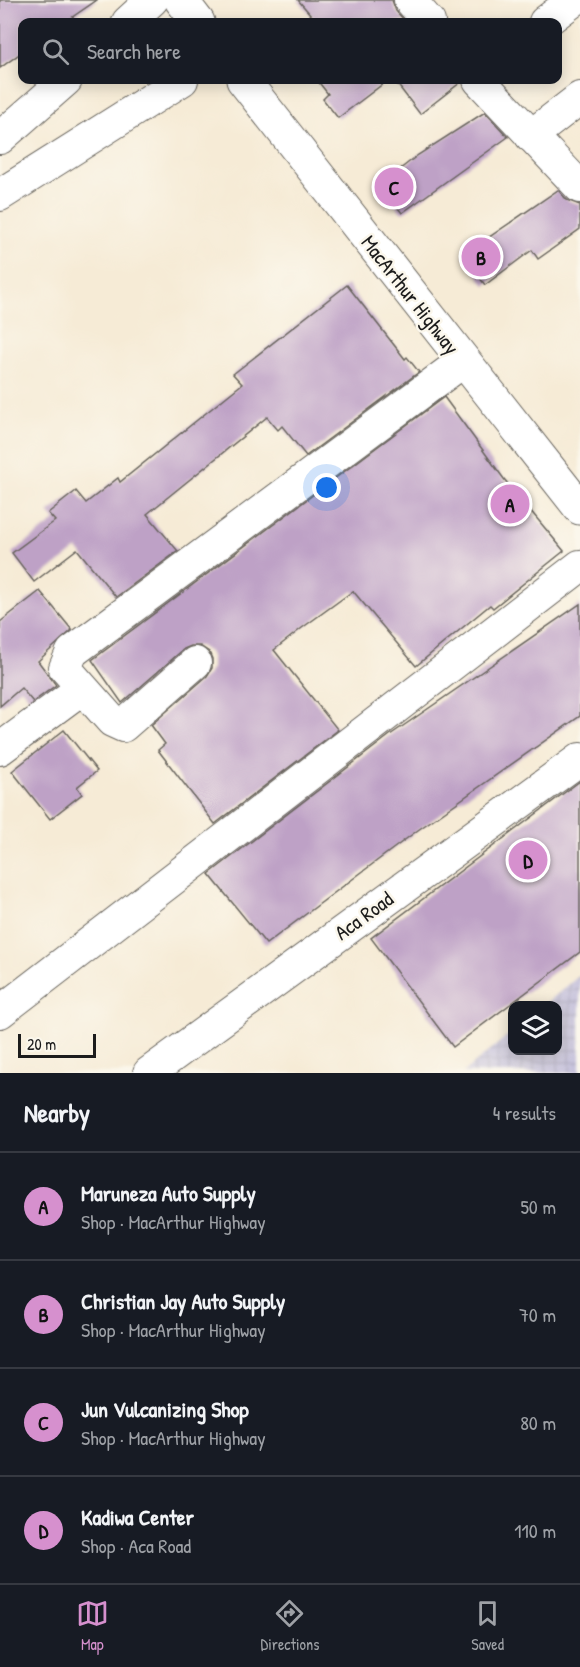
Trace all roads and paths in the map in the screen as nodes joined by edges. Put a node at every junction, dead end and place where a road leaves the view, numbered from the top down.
1 (152, 0) edge
2 (181, 0) edge
3 (410, 0) edge
4 (574, 0) edge
5 (132, 18) edge
6 (195, 18) edge
7 (426, 18) edge
8 (550, 18) edge
9 (61, 84) edge
10 (176, 84) edge
11 (246, 84) edge
12 (482, 84) edge
13 (580, 98) edge
14 (531, 136) junction
15 (0, 138) edge
16 (580, 187) edge
17 (0, 195) edge
18 (462, 362) junction
19 (580, 508) edge
20 (580, 566) edge
21 (195, 663) dead end
22 (81, 689) junction
23 (0, 749) edge
24 (580, 759) edge
25 (0, 1012) edge
26 (149, 1073) edge

1 - 5 street
2 - 6 highway
3 - 7 street
4 - 8 street
9 - 15 street
10 - 17 street
11 - 18 highway, MacArthur Highway
12 - 14 street
13 - 14 street
14 - 16 street
18 - 19 highway, MacArthur Highway
18 - 22 street
20 - 25 street
21 - 22 street
22 - 23 street
24 - 26 street, Aca Road

